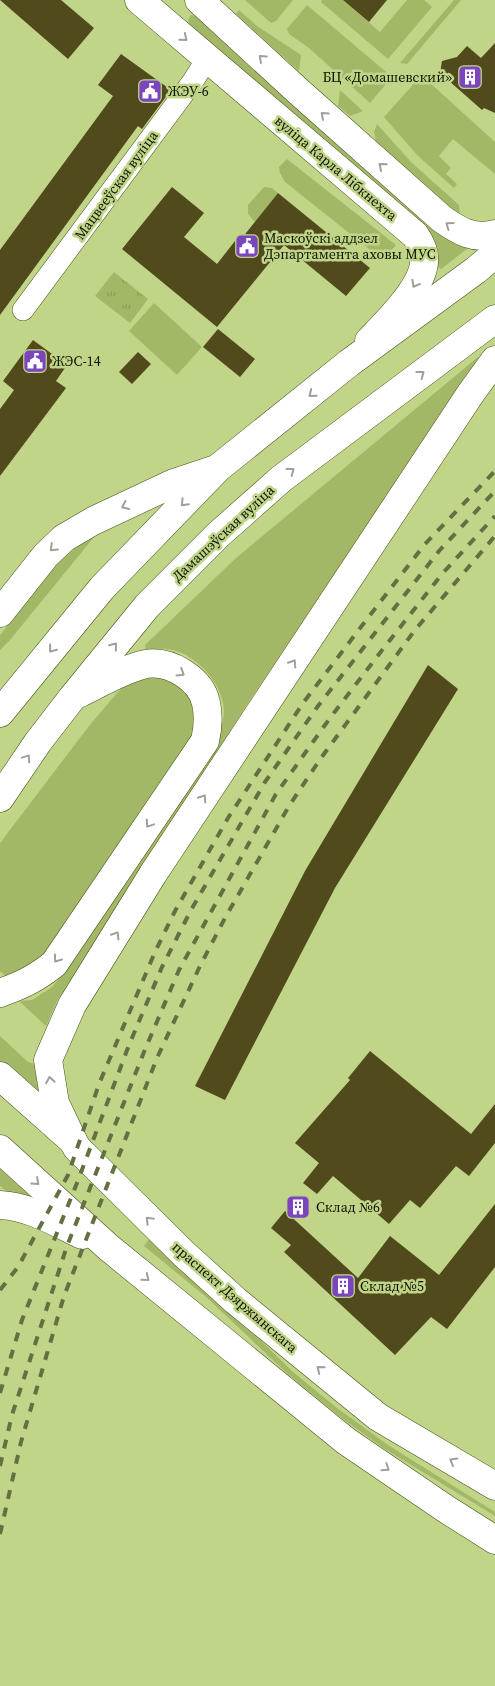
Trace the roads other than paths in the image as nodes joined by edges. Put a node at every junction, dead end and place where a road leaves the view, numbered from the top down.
1 (199, 0) edge
2 (146, 2) edge
3 (207, 59) junction
4 (495, 234) edge
5 (495, 254) edge
6 (23, 310) dead end
7 (495, 319) edge
8 (495, 360) edge
9 (349, 363) junction
10 (218, 468) junction
11 (0, 613) edge
12 (72, 698) junction
13 (0, 713) edge
14 (0, 798) edge
15 (0, 993) edge
16 (0, 1076) edge
17 (73, 1141) junction
18 (0, 1149) edge
19 (0, 1205) edge
20 (108, 1247) junction
21 (495, 1486) edge
22 (495, 1540) edge

4 -> 1 main road
2 -> 3 main road, вуліца Карла Лібкнехта
3 - 6 street, Мацвееўская вуліца
3 -> 9 main road, вуліца Карла Лібкнехта
5 - 9 main road
12 -> 7 main road, Дамашэўская вуліца
17 -> 8 main road
9 -> 10 main road
10 -> 11 main road
10 -> 13 main road
14 -> 12 main road, Дамашэўская вуліца
12 -> 15 main road
16 - 17 main road, праспект Дзяржынскага
21 -> 17 main road, праспект Дзяржынскага
18 -> 20 main road
19 - 20 main road
20 -> 22 main road

